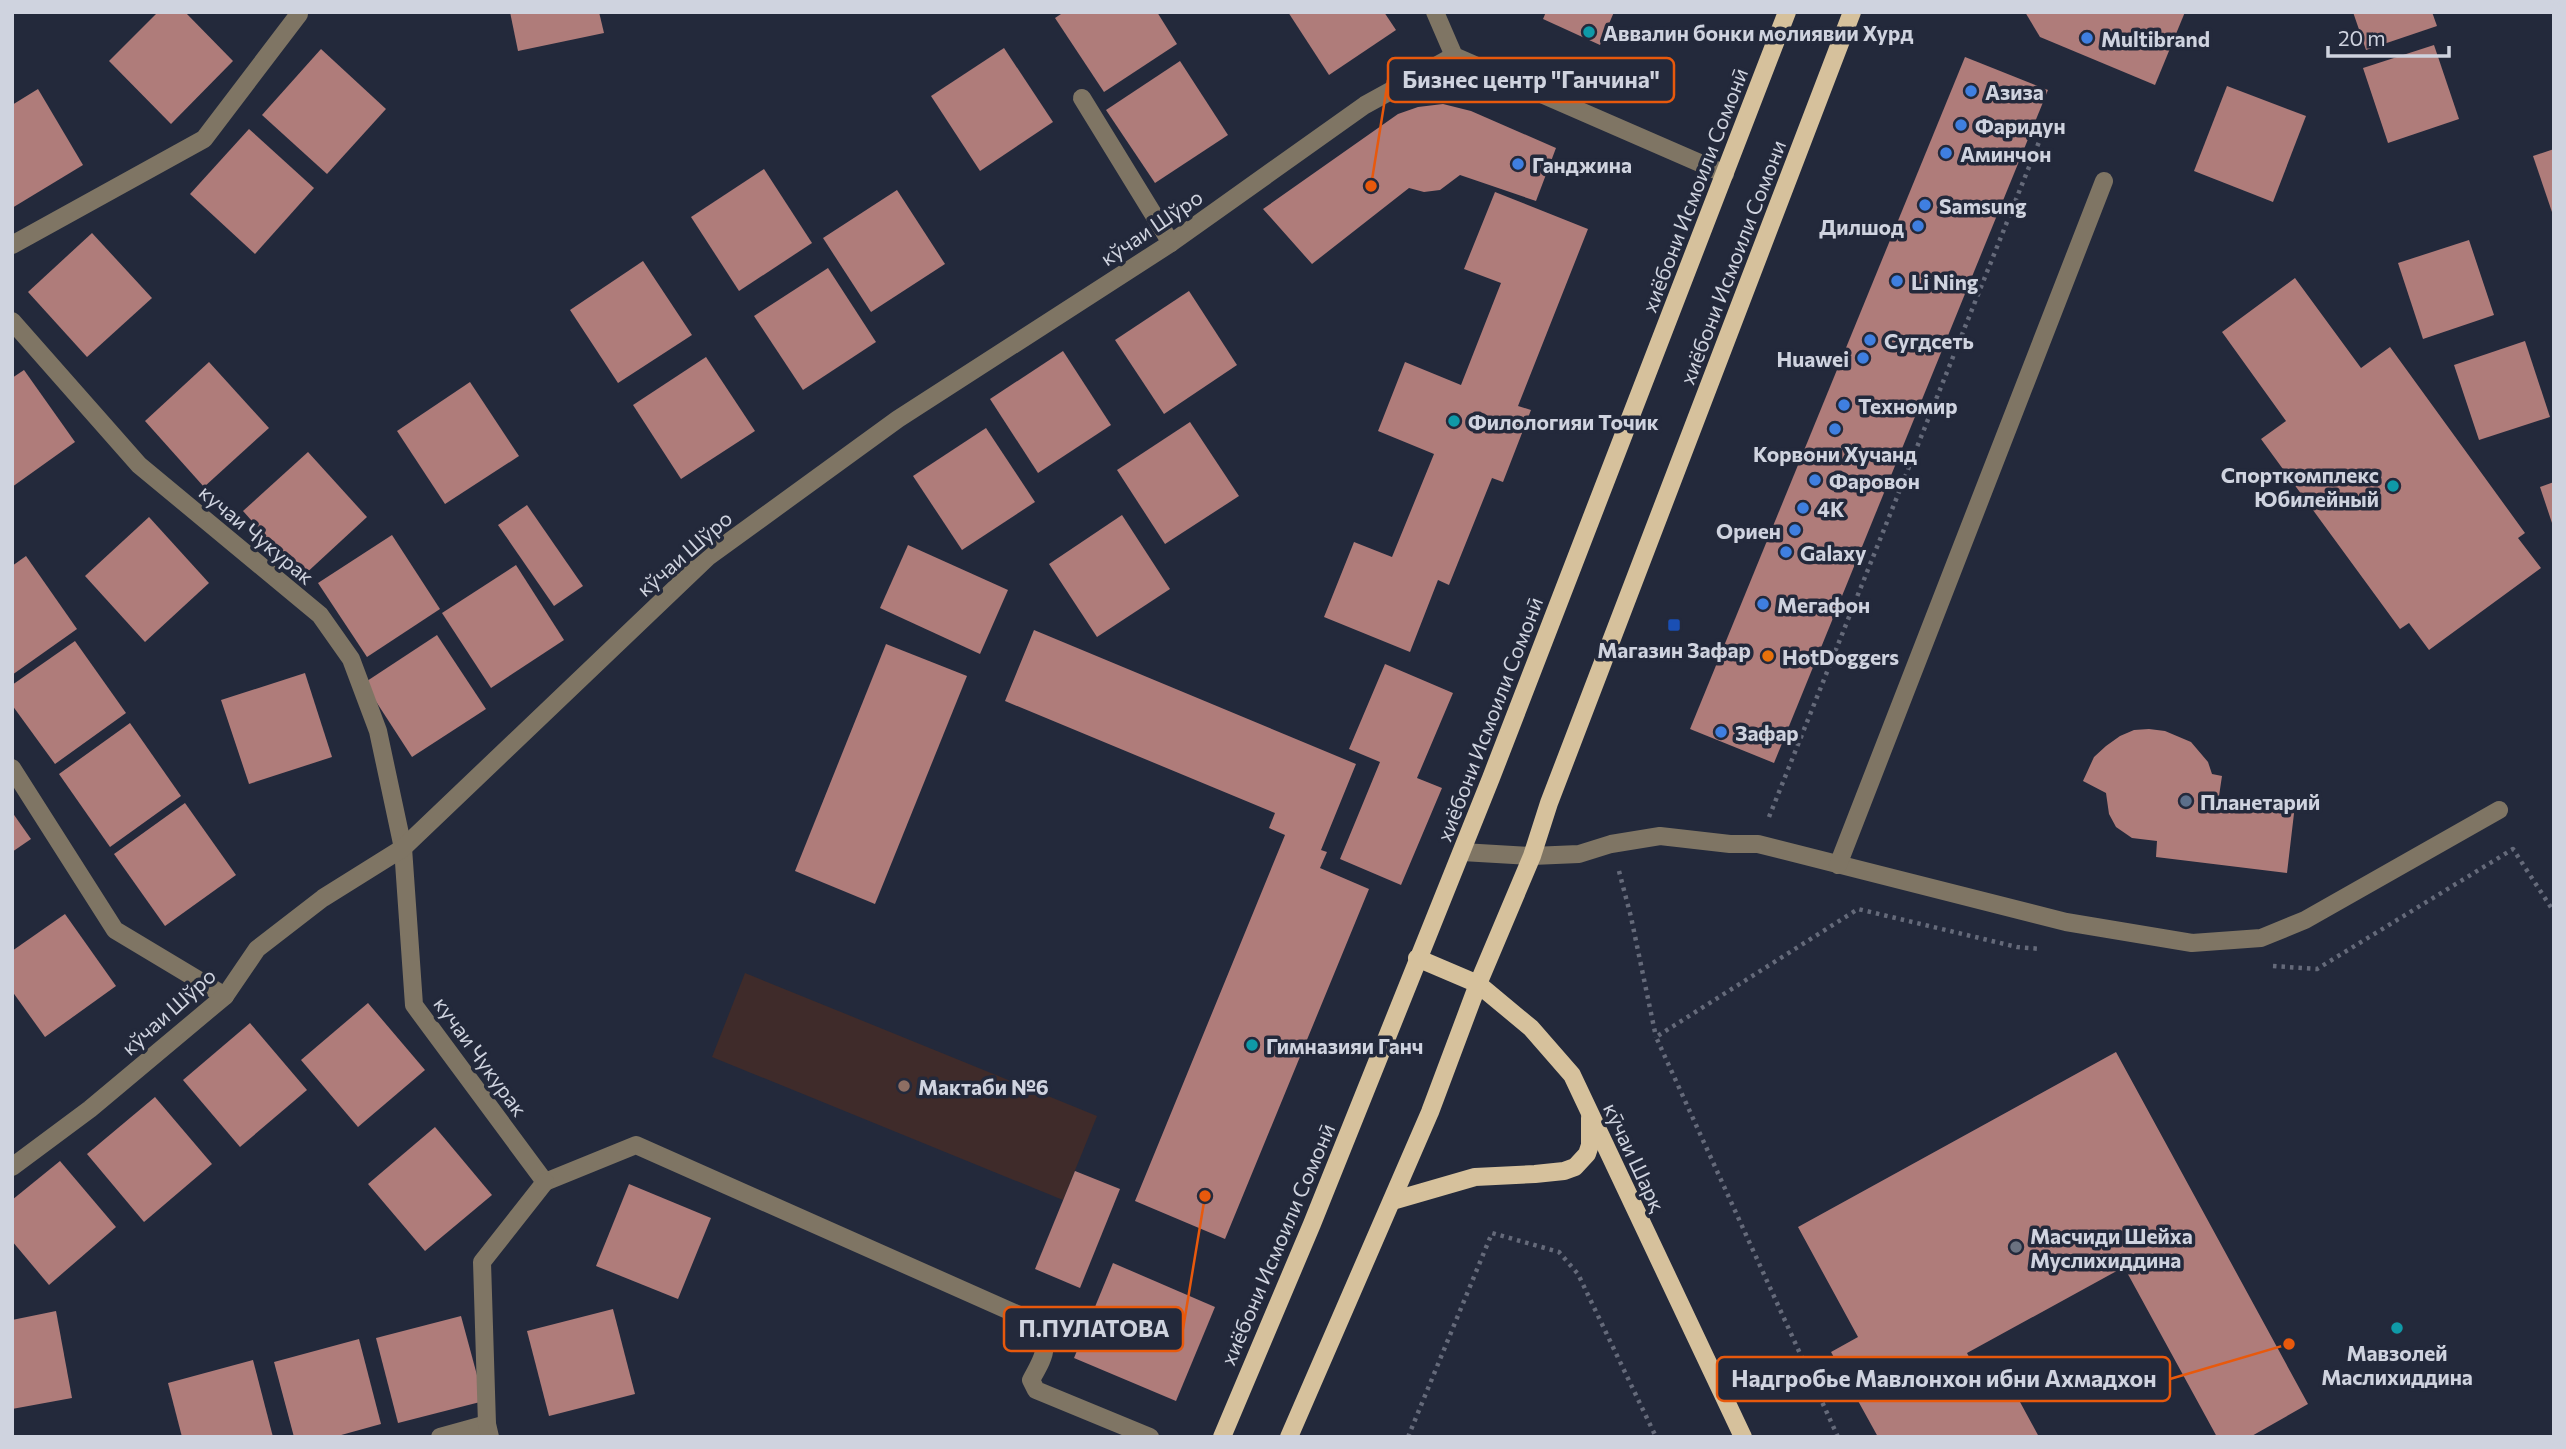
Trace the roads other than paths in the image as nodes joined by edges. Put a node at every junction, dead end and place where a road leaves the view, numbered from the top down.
1 (1435, 12) edge
2 (1787, 12) edge
3 (1852, 12) edge
4 (299, 13) edge
5 (1454, 56) junction
6 (1082, 98) dead end
7 (1725, 174) junction
8 (2104, 181) dead end
9 (1171, 243) junction
10 (12, 245) edge
11 (12, 321) edge
12 (12, 768) edge
13 (2499, 810) dead end
14 (403, 848) junction
15 (1462, 852) junction
16 (1532, 856) junction
17 (1838, 865) junction
18 (1417, 958) junction
19 (1478, 984) junction
20 (225, 996) junction
21 (1590, 1115) junction
22 (12, 1167) edge
23 (545, 1182) junction
24 (1392, 1201) junction
25 (488, 1431) edge
26 (440, 1437) edge
27 (1150, 1437) edge
28 (1222, 1437) edge
29 (1289, 1437) edge
30 (1743, 1437) edge

1 - 5 street
2 - 7 main road, хиёбони Исмоили Сомонӣ
3 - 16 main road, хиёбони Исмоили Сомони
4 - 10 street
5 - 7 street
5 - 9 street, кўчаи Шўро
6 - 9 street
7 - 15 main road, хиёбони Исмоили Сомонӣ
8 - 17 street
9 - 14 street, кўчаи Шўро
11 - 14 street, кучаи Чукурак
12 - 20 street
13 - 17 street
14 - 20 street, кўчаи Шўро
14 - 23 street, кучаи Чукурак
15 - 16 street
15 - 18 main road, хиёбони Исмоили Сомонӣ
16 - 17 street
16 - 19 main road
18 - 19 main road, кӯчаи Шарқ
18 - 28 main road, хиёбони Исмоили Сомонӣ
19 - 21 main road, кӯчаи Шарқ
19 - 24 main road
20 - 22 street, кўчаи Шўро
21 - 24 main road
21 - 30 main road, кӯчаи Шарқ
23 - 25 street
23 - 27 street
24 - 29 main road
25 - 26 street

